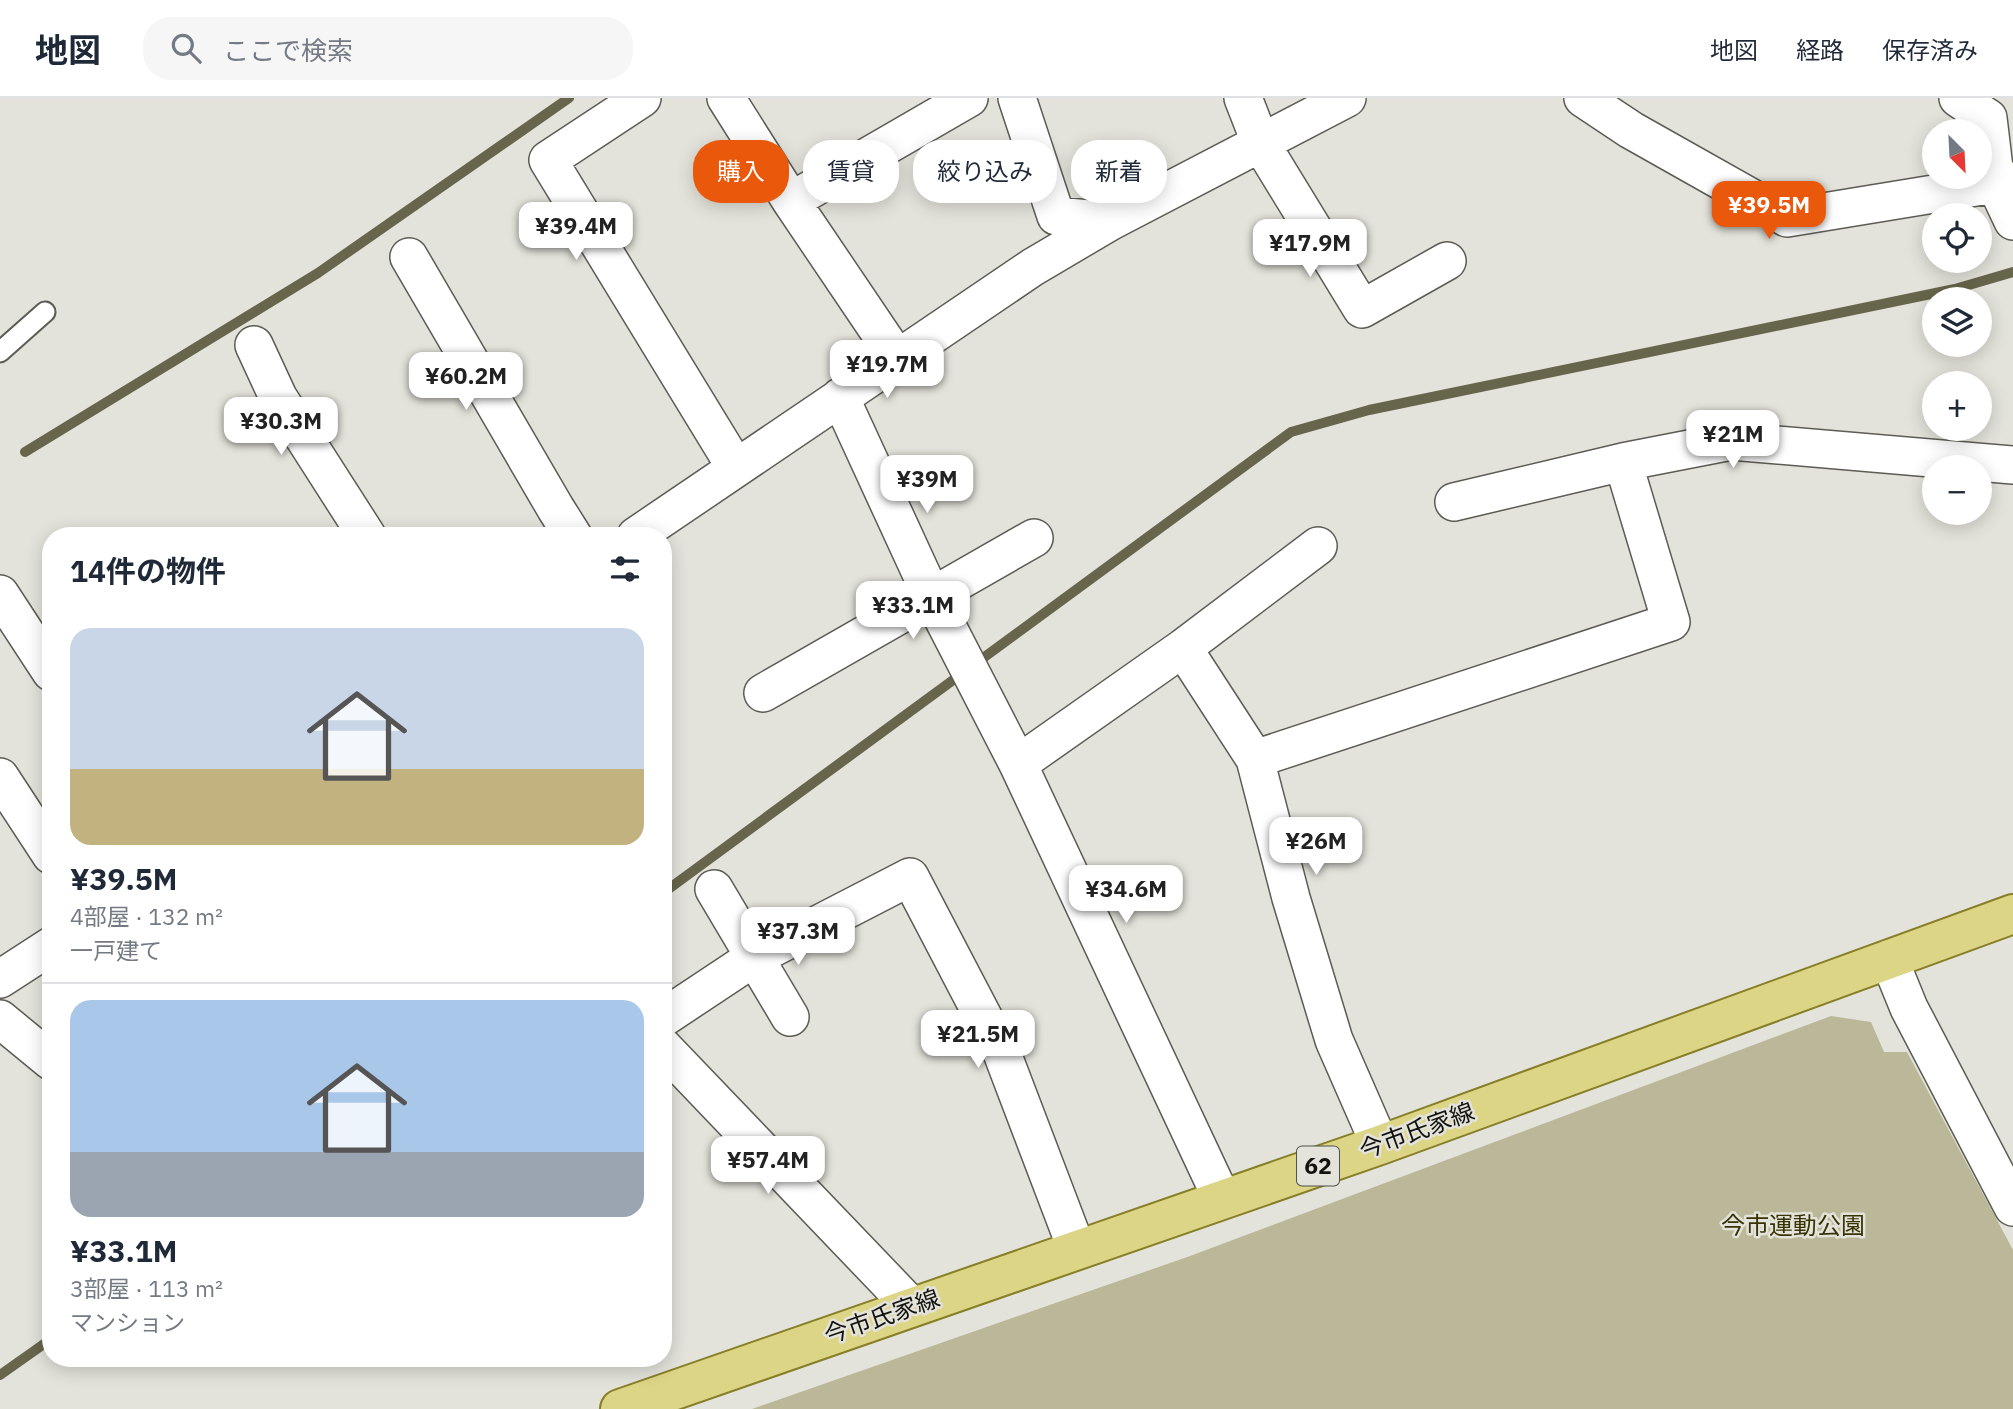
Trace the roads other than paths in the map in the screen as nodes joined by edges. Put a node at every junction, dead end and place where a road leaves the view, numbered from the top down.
1 (642, 98) edge
2 (726, 98) edge
3 (969, 98) edge
4 (1017, 98) edge
5 (1243, 98) edge
6 (1347, 98) edge
7 (1583, 98) edge
8 (1958, 98) edge
9 (1261, 144) junction
10 (2004, 183) edge
11 (791, 201) junction
12 (2013, 220) edge
13 (1111, 221) junction
14 (409, 257) dead end
15 (1447, 261) dead end
16 (45, 312) dead end
17 (254, 345) dead end
18 (0, 352) edge
19 (898, 358) junction
20 (840, 397) junction
21 (1623, 462) junction
22 (2013, 465) edge
23 (736, 468) junction
24 (1454, 502) dead end
25 (361, 527) edge
26 (567, 527) edge
27 (649, 527) edge
28 (1034, 538) dead end
29 (1318, 546) dead end
30 (0, 594) edge
31 (932, 597) junction
32 (1183, 648) junction
33 (42, 658) edge
34 (763, 693) dead end
35 (1255, 759) junction
36 (1018, 764) junction
37 (0, 777) edge
38 (42, 841) edge
39 (714, 889) dead end
40 (2013, 914) edge
41 (42, 952) edge
42 (755, 957) junction
43 (1889, 959) junction
44 (0, 979) edge
45 (672, 1012) edge
46 (790, 1017) dead end
47 (0, 1019) edge
48 (42, 1054) edge
49 (672, 1056) edge
50 (1380, 1144) junction
51 (1222, 1199) junction
52 (2013, 1207) edge
53 (1077, 1250) junction
54 (912, 1307) junction
55 (632, 1407) edge

1 - 23 street
2 - 11 street
3 - 11 street
4 - 13 street
5 - 9 street
6 - 9 street
7 - 10 street
8 - 10 street
9 - 13 street
9 - 15 street
10 - 12 street
11 - 19 street
13 - 19 street
14 - 26 street
16 - 18 lane
17 - 25 street
19 - 20 street
20 - 23 street
20 - 31 street
21 - 22 street
21 - 24 street
21 - 35 street
23 - 27 street
28 - 31 street
29 - 32 street
30 - 33 street
31 - 34 street
31 - 36 street
32 - 35 street
32 - 36 street
35 - 50 street
36 - 51 street
37 - 38 street
39 - 42 street
40 - 43 main road, 今市氏家線 / 62
41 - 44 street
42 - 45 street
42 - 46 street
42 - 53 street
43 - 50 main road, 今市氏家線 / 62
43 - 52 street
47 - 48 street
49 - 54 street
50 - 51 main road, 今市氏家線 / 62
51 - 53 main road, 今市氏家線 / 62
53 - 54 main road, 今市氏家線 / 62
54 - 55 main road, 今市氏家線 / 62

